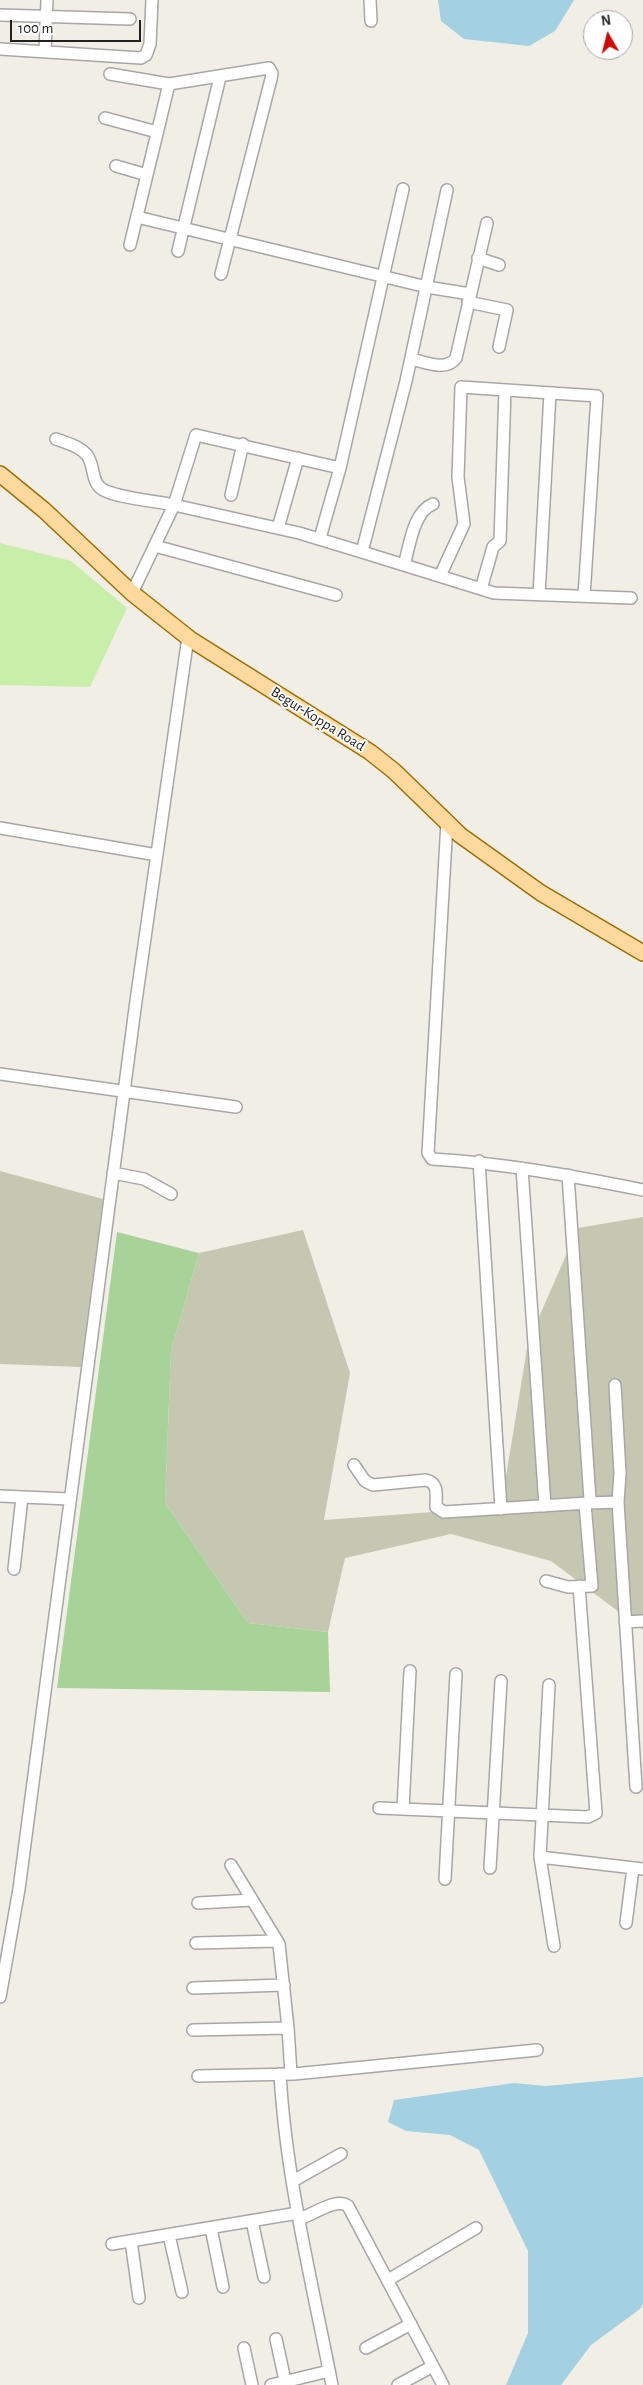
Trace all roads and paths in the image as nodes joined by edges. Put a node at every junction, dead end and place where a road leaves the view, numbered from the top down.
1 (47, 0) edge
2 (152, 0) edge
3 (370, 0) edge
4 (0, 15) edge
5 (47, 18) junction
6 (130, 19) dead end
7 (371, 21) dead end
8 (0, 49) edge
9 (45, 52) junction
10 (110, 74) dead end
11 (220, 77) junction
12 (168, 84) junction
13 (105, 118) dead end
14 (157, 132) junction
15 (116, 166) dead end
16 (147, 175) junction
17 (403, 188) dead end
18 (448, 190) dead end
19 (137, 217) junction
20 (487, 223) dead end
21 (184, 229) junction
22 (230, 240) junction
23 (130, 245) dead end
24 (178, 251) dead end
25 (478, 258) junction
26 (499, 265) dead end
27 (221, 274) dead end
28 (383, 276) junction
29 (427, 287) junction
30 (469, 298) junction
31 (499, 346) dead end
32 (411, 359) junction
33 (505, 390) junction
34 (550, 393) junction
35 (56, 439) dead end
36 (243, 444) junction
37 (298, 458) junction
38 (340, 468) junction
39 (0, 474) edge
40 (231, 495) dead end
41 (433, 504) dead end
42 (174, 505) junction
43 (278, 528) junction
44 (320, 538) junction
45 (155, 546) junction
46 (362, 552) junction
47 (404, 565) junction
48 (440, 576) junction
49 (481, 589) junction
50 (132, 592) junction
51 (539, 594) junction
52 (336, 595) dead end
53 (584, 596) junction
54 (631, 598) dead end
55 (188, 637) junction
56 (447, 822) junction
57 (0, 828) edge
58 (157, 855) junction
59 (643, 953) edge
60 (0, 1074) edge
61 (124, 1093) junction
62 (236, 1107) dead end
63 (479, 1161) junction
64 (522, 1168) junction
65 (113, 1173) junction
66 (568, 1175) junction
67 (643, 1190) edge
68 (171, 1194) dead end
69 (615, 1385) dead end
70 (354, 1465) dead end
71 (0, 1496) edge
72 (22, 1497) junction
73 (69, 1499) junction
74 (618, 1502) junction
75 (586, 1503) junction
76 (545, 1506) junction
77 (501, 1509) junction
78 (14, 1569) dead end
79 (546, 1581) dead end
80 (579, 1586) junction
81 (643, 1621) edge
82 (625, 1622) junction
83 (410, 1671) dead end
84 (456, 1674) dead end
85 (501, 1681) dead end
86 (549, 1685) dead end
87 (636, 1787) dead end
88 (378, 1808) dead end
89 (403, 1809) junction
90 (449, 1811) junction
91 (494, 1813) junction
92 (542, 1815) junction
93 (540, 1857) junction
94 (231, 1865) dead end
95 (490, 1868) dead end
96 (638, 1869) edge
97 (445, 1879) dead end
98 (252, 1900) junction
99 (198, 1903) dead end
100 (626, 1923) dead end
101 (277, 1940) junction
102 (196, 1943) dead end
103 (554, 1946) dead end
104 (284, 1985) junction
105 (193, 1988) dead end
106 (0, 1997) edge
107 (288, 2028) junction
108 (193, 2030) dead end
109 (537, 2050) dead end
110 (285, 2074) junction
111 (198, 2076) dead end
112 (341, 2154) dead end
113 (293, 2181) junction
114 (299, 2216) junction
115 (252, 2221) junction
116 (211, 2228) junction
117 (476, 2228) dead end
118 (170, 2234) junction
119 (131, 2241) junction
120 (112, 2244) dead end
121 (264, 2277) dead end
122 (388, 2280) junction
123 (222, 2287) dead end
124 (182, 2292) dead end
125 (139, 2298) dead end
126 (411, 2324) junction
127 (276, 2339) dead end
128 (244, 2348) dead end
129 (366, 2348) dead end
130 (433, 2366) junction
131 (329, 2371) junction
132 (286, 2383) edge
133 (252, 2385) edge
134 (271, 2385) edge
135 (332, 2385) edge
136 (398, 2385) edge
137 (443, 2385) edge

1 - 5 street
2 - 9 street
3 - 7 street
4 - 5 street
5 - 6 street
5 - 9 street
8 - 9 street
10 - 12 street
11 - 12 street
11 - 21 street
11 - 22 street
12 - 14 street
13 - 14 street
14 - 16 street
15 - 16 street
16 - 19 street
17 - 28 street
18 - 29 street
19 - 21 street
19 - 23 street
20 - 25 street
21 - 22 street
21 - 24 street
22 - 27 street
22 - 28 street
25 - 26 street
25 - 30 street
28 - 29 street
28 - 38 street
29 - 30 street
29 - 32 street
30 - 31 street
30 - 32 street
32 - 46 street
33 - 34 street
33 - 48 street
33 - 49 street
34 - 51 street
34 - 53 street
35 - 42 street
36 - 37 street
36 - 40 street
36 - 42 street
37 - 38 street
37 - 43 street
38 - 44 street
39 - 50 main road, Begur-Koppa Road
41 - 47 street
42 - 43 street
42 - 45 street
43 - 44 street
44 - 46 street
45 - 50 street
45 - 52 street
46 - 47 street
47 - 48 street
48 - 49 street
49 - 51 street
50 - 55 main road, Begur-Koppa Road
51 - 53 street
53 - 54 street
55 - 56 main road, Begur-Koppa Road
55 - 58 street
56 - 59 main road, Begur-Koppa Road
56 - 63 street
57 - 58 street
58 - 61 street
60 - 61 street
61 - 62 street
61 - 65 street
63 - 64 street
63 - 77 street
64 - 66 street
64 - 76 street
65 - 68 street
65 - 73 street
66 - 67 street
66 - 75 street
69 - 74 street
70 - 77 street
71 - 72 street
72 - 73 street
72 - 78 street
73 - 106 street
74 - 75 street
74 - 82 street
75 - 76 street
75 - 80 street
76 - 77 street
79 - 80 street
80 - 92 street
81 - 82 street
82 - 87 street
83 - 89 street
84 - 90 street
85 - 91 street
86 - 92 street
88 - 89 street
89 - 90 street
90 - 91 street
90 - 97 street
91 - 92 street
91 - 95 street
92 - 93 street
93 - 96 street
93 - 103 street
94 - 98 street
96 - 100 street
98 - 99 street
98 - 101 street
101 - 102 street
101 - 104 street
104 - 105 street
104 - 107 street
107 - 108 street
107 - 110 street
109 - 110 street
110 - 111 street
110 - 113 street
112 - 113 street
113 - 114 street
114 - 115 street
114 - 122 street
114 - 131 street
115 - 116 street
115 - 121 street
116 - 118 street
116 - 123 street
117 - 122 street
118 - 119 street
118 - 124 street
119 - 120 street
119 - 125 street
122 - 126 street
126 - 129 street
126 - 130 street
127 - 132 street
128 - 133 street
130 - 136 street
130 - 137 street
131 - 132 street
131 - 135 street
132 - 134 street

